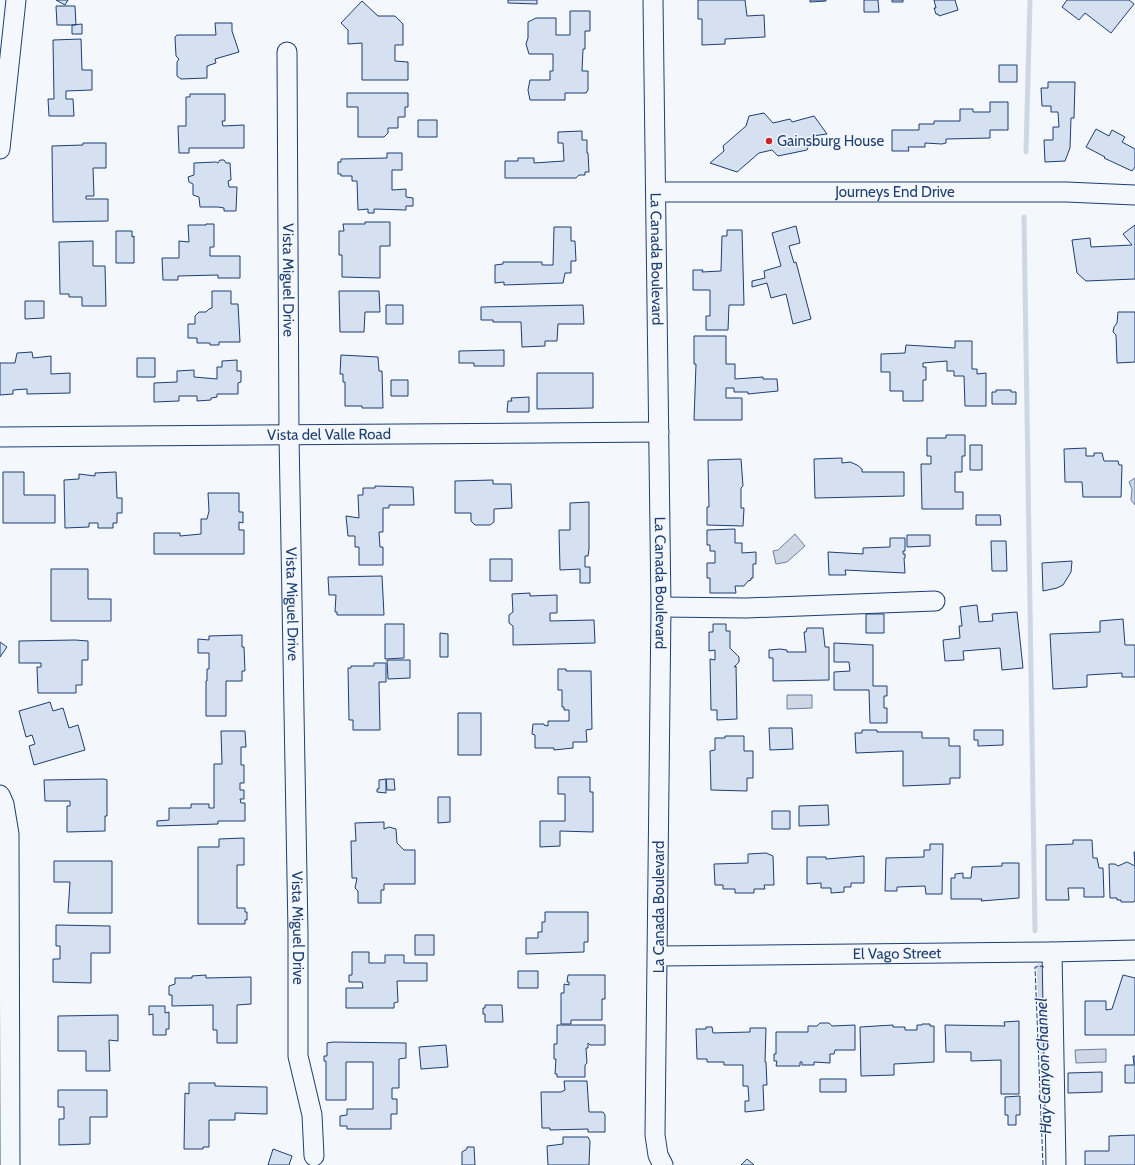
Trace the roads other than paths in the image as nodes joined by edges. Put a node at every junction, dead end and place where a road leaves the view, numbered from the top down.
1 (16, 0) edge
2 (653, 0) edge
3 (287, 52) dead end
4 (0, 149) edge
5 (656, 192) junction
6 (1135, 195) edge
7 (659, 432) junction
8 (289, 435) junction
9 (0, 438) edge
10 (935, 601) dead end
11 (661, 607) junction
12 (0, 795) edge
13 (1135, 950) edge
14 (1052, 952) junction
15 (659, 956) junction
16 (4, 960) edge
17 (314, 1156) dead end
18 (10, 1165) edge
19 (662, 1165) edge
20 (1056, 1165) edge

1 - 4 street
2 - 5 street, La Canada Boulevard
3 - 8 street, Vista Miguel Drive
5 - 6 street, Journeys End Drive
5 - 7 street, La Canada Boulevard
7 - 8 street, Vista del Valle Road
7 - 11 street, La Canada Boulevard
8 - 9 street, Vista del Valle Road
8 - 17 street, Vista Miguel Drive
10 - 11 street
11 - 15 street, La Canada Boulevard
12 - 16 street
13 - 14 street, El Vago Street
14 - 15 street, El Vago Street
14 - 20 street
15 - 19 street, La Canada Boulevard
16 - 18 street

